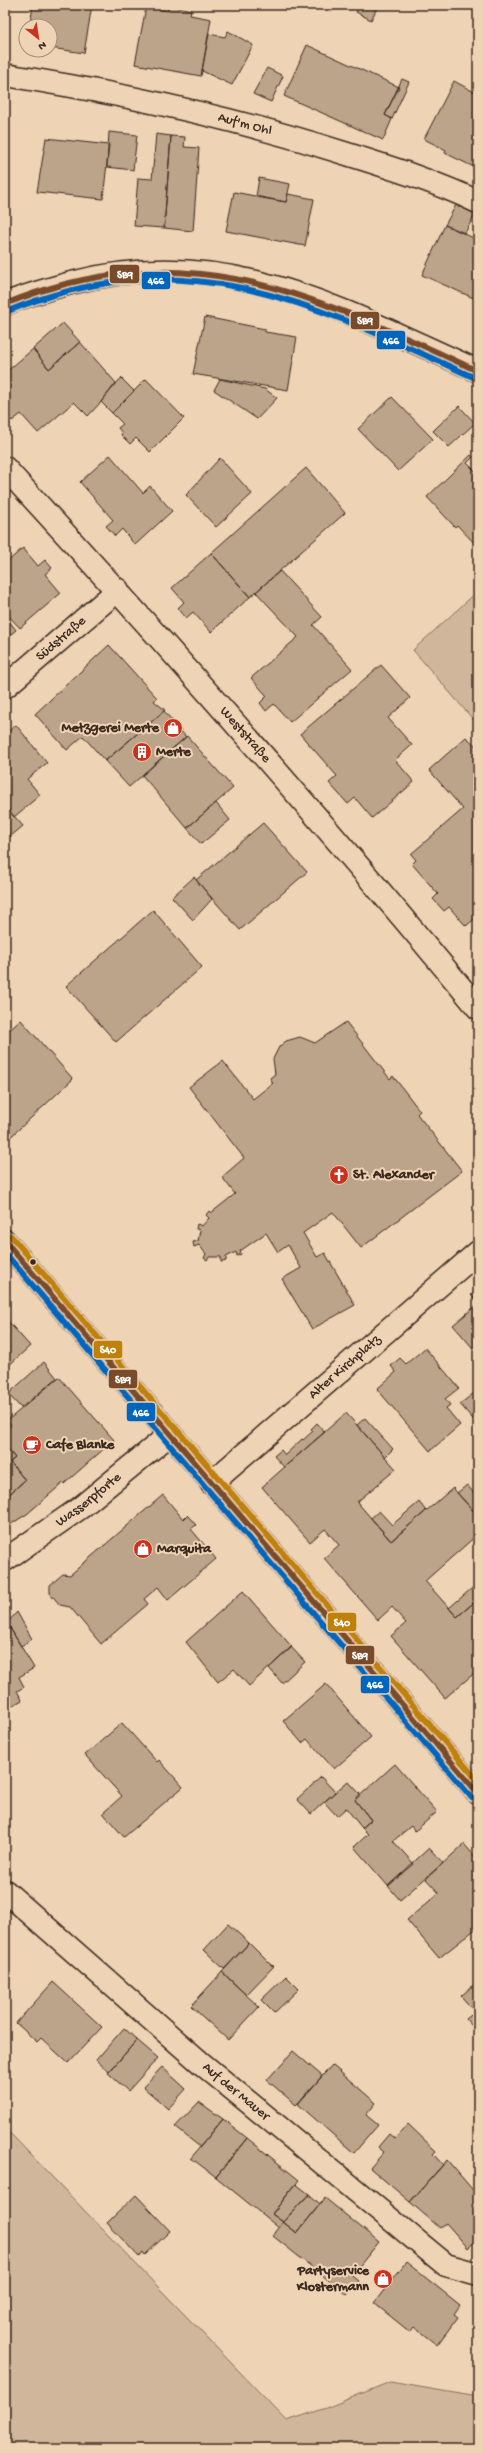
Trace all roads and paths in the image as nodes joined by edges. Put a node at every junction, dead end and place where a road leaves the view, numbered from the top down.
1 (5, 75) edge
2 (478, 202) edge
3 (5, 304) edge
4 (478, 370) edge
5 (5, 468) edge
6 (118, 590) junction
7 (5, 687) edge
8 (478, 1008) edge
9 (5, 1241) edge
10 (478, 1252) edge
11 (170, 1435) junction
12 (211, 1483) junction
13 (5, 1560) edge
14 (478, 1793) edge
15 (5, 1891) edge
16 (478, 2274) edge

1 - 2 street, Auf'm Ohl
3 - 4 street
5 - 6 street, Weststraße
6 - 7 street, Südstraße
6 - 8 street, Weststraße
9 - 11 street
10 - 12 street, Alter Kirchplatz
11 - 12 street
11 - 13 street, Wasserpforte
12 - 14 street
15 - 16 street, Auf der Mauer

